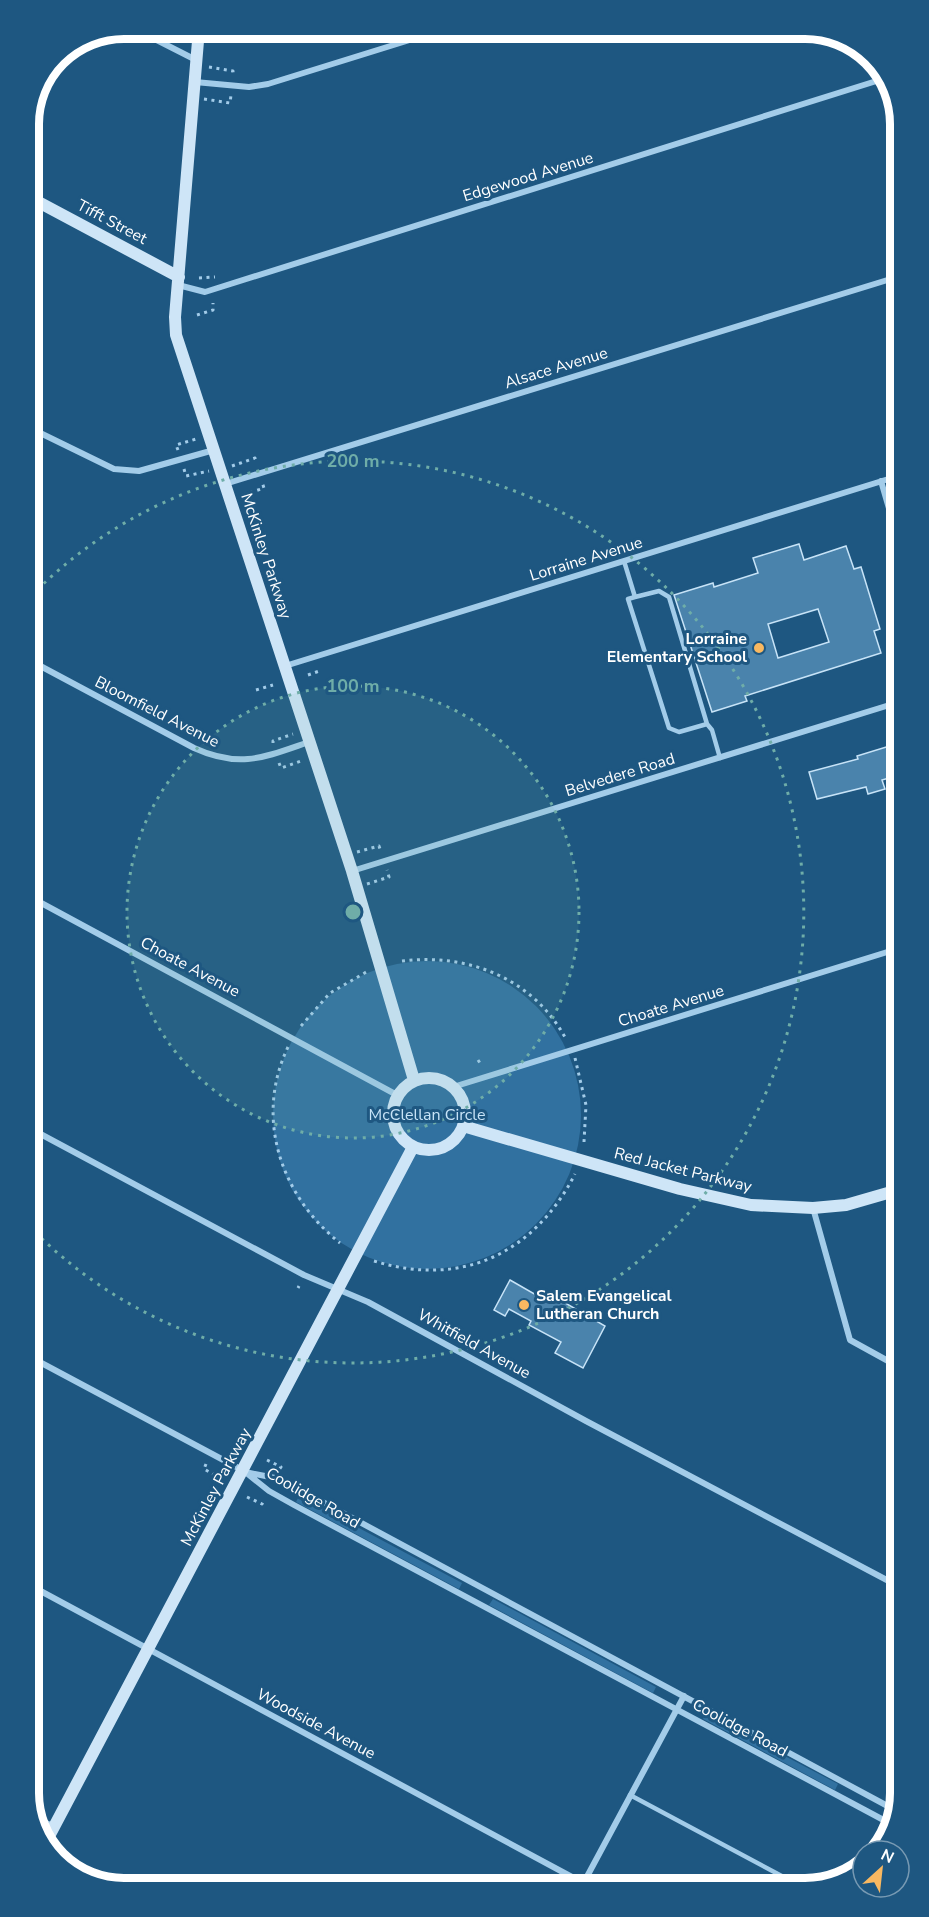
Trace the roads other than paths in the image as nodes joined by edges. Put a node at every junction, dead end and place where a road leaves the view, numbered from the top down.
1 (155, 39) edge
2 (198, 39) edge
3 (413, 39) edge
4 (196, 61) junction
5 (878, 81) edge
6 (194, 82) junction
7 (39, 203) edge
8 (890, 279) edge
9 (178, 281) junction
10 (39, 432) edge
11 (214, 450) junction
12 (890, 478) edge
13 (881, 481) junction
14 (225, 484) junction
15 (890, 512) edge
16 (624, 561) junction
17 (635, 597) junction
18 (39, 665) edge
19 (285, 666) junction
20 (890, 705) edge
21 (707, 724) junction
22 (310, 742) junction
23 (720, 759) junction
24 (352, 871) junction
25 (39, 902) edge
26 (890, 951) edge
27 (414, 1080) junction
28 (453, 1087) junction
29 (397, 1095) junction
30 (463, 1126) junction
31 (39, 1133) edge
32 (413, 1147) junction
33 (890, 1192) edge
34 (813, 1208) junction
35 (337, 1289) junction
36 (39, 1362) edge
37 (890, 1362) edge
38 (244, 1471) junction
39 (890, 1582) edge
40 (480, 1587) junction
41 (39, 1590) edge
42 (473, 1600) junction
43 (149, 1648) junction
44 (684, 1696) junction
45 (676, 1709) junction
46 (855, 1788) junction
47 (630, 1795) junction
48 (848, 1801) junction
49 (888, 1806) edge
50 (885, 1821) edge
51 (44, 1822) edge
52 (54, 1827) junction
53 (50, 1835) edge
54 (573, 1878) edge
55 (587, 1878) edge
56 (786, 1878) edge

1 - 4 street
2 - 4 street, McKinley Parkway
3 - 6 street
4 - 6 street, McKinley Parkway
5 - 9 street, Edgewood Avenue
6 - 9 street, McKinley Parkway
7 - 9 street, Tifft Street
8 - 14 street, Alsace Avenue
9 - 11 street, McKinley Parkway
10 - 11 street
11 - 14 street, McKinley Parkway
12 - 13 street, Lorraine Avenue
13 - 15 street
13 - 16 street, Lorraine Avenue
14 - 19 street, McKinley Parkway
16 - 17 lane
16 - 19 street, Lorraine Avenue
17 - 21 lane
17 - 21 lane
18 - 22 street, Bloomfield Avenue
19 - 22 street, McKinley Parkway
20 - 23 street, Belvedere Road
21 - 23 lane
22 - 24 street, McKinley Parkway
23 - 24 street, Belvedere Road
24 - 27 street, McKinley Parkway
25 - 29 street, Choate Avenue
26 - 28 street, Choate Avenue
27 - 28 street
27 - 29 street
28 - 30 street
29 - 32 street
30 - 32 street
30 - 34 street, Red Jacket Parkway
31 - 35 street, Whitfield Avenue
32 - 35 street, McKinley Parkway
33 - 34 street, Red Jacket Parkway
34 - 37 street
35 - 38 street, McKinley Parkway
35 - 39 street, Whitfield Avenue
36 - 38 street
38 - 40 street, Coolidge Road
38 - 42 street, Coolidge Road
38 - 43 street, McKinley Parkway
40 - 42 street
40 - 44 street, Coolidge Road
41 - 43 street, Woodside Avenue
42 - 45 street, Coolidge Road
43 - 52 street, McKinley Parkway
43 - 54 street, Woodside Avenue
44 - 45 street
44 - 46 street, Coolidge Road
45 - 47 street
45 - 48 street, Coolidge Road
46 - 48 street
46 - 49 street, Coolidge Road
47 - 55 street
47 - 56 lane
48 - 50 street, Coolidge Road
51 - 52 street
52 - 53 street, McKinley Parkway

